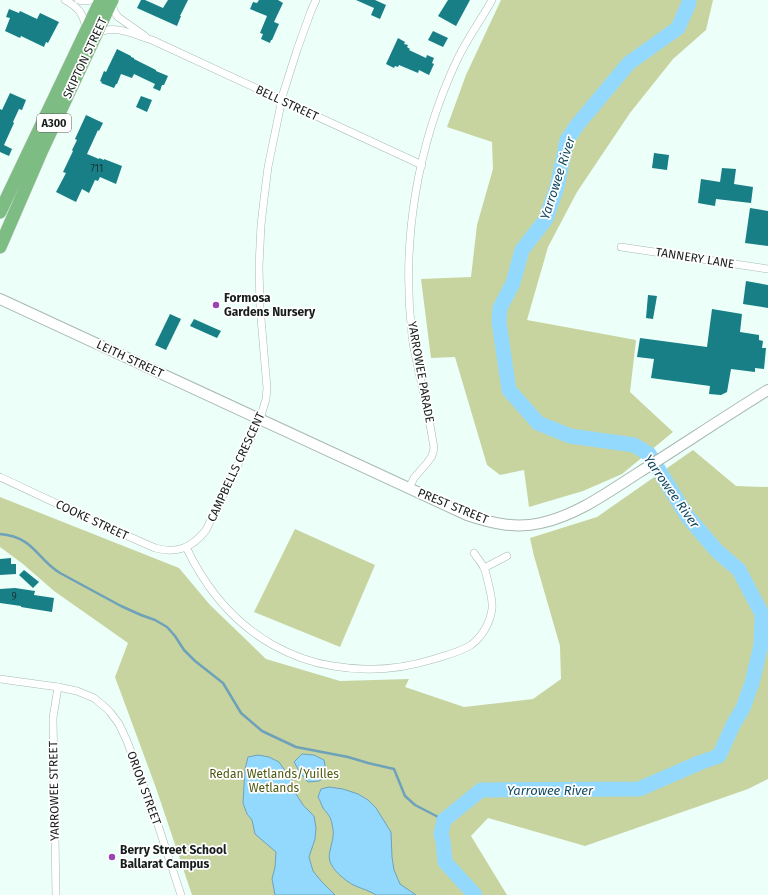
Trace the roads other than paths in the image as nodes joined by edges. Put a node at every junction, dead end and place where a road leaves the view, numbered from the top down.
1 (65, 0) edge
2 (78, 0) edge
3 (91, 0) edge
4 (101, 0) edge
5 (112, 0) edge
6 (316, 0) edge
7 (492, 0) edge
8 (91, 32) junction
9 (152, 40) junction
10 (282, 101) junction
11 (422, 165) junction
12 (0, 212) edge
13 (0, 247) edge
14 (621, 247) dead end
15 (768, 269) edge
16 (0, 299) edge
17 (768, 390) edge
18 (260, 419) junction
19 (0, 477) edge
20 (409, 488) junction
21 (186, 547) junction
22 (474, 553) dead end
23 (507, 556) dead end
24 (484, 568) junction
25 (0, 679) edge
26 (58, 687) junction
27 (56, 895) edge
28 (181, 895) edge

1 - 8 street
2 - 3 street
4 - 8 highway, SKIPTON STREET / A300
5 - 8 highway, SKIPTON STREET / A300
5 - 9 street, BELL STREET
6 - 10 street, CAMPBELLS CRESCENT
7 - 11 street, YARROWEE PARADE
8 - 9 street, BELL STREET
8 - 12 highway, SKIPTON STREET / A300
8 - 13 highway, SKIPTON STREET / A300
9 - 10 street, BELL STREET
10 - 11 street, BELL STREET
10 - 18 street, CAMPBELLS CRESCENT
11 - 20 street, YARROWEE PARADE
14 - 15 street, TANNERY LANE
16 - 18 main road, LEITH STREET
17 - 20 main road, PREST STREET
18 - 20 main road, PREST STREET
18 - 21 street, CAMPBELLS CRESCENT
19 - 21 street, COOKE STREET
21 - 24 street
22 - 24 street
23 - 24 street
25 - 26 street, ORION STREET
26 - 27 street, YARROWEE STREET
26 - 28 street, ORION STREET

